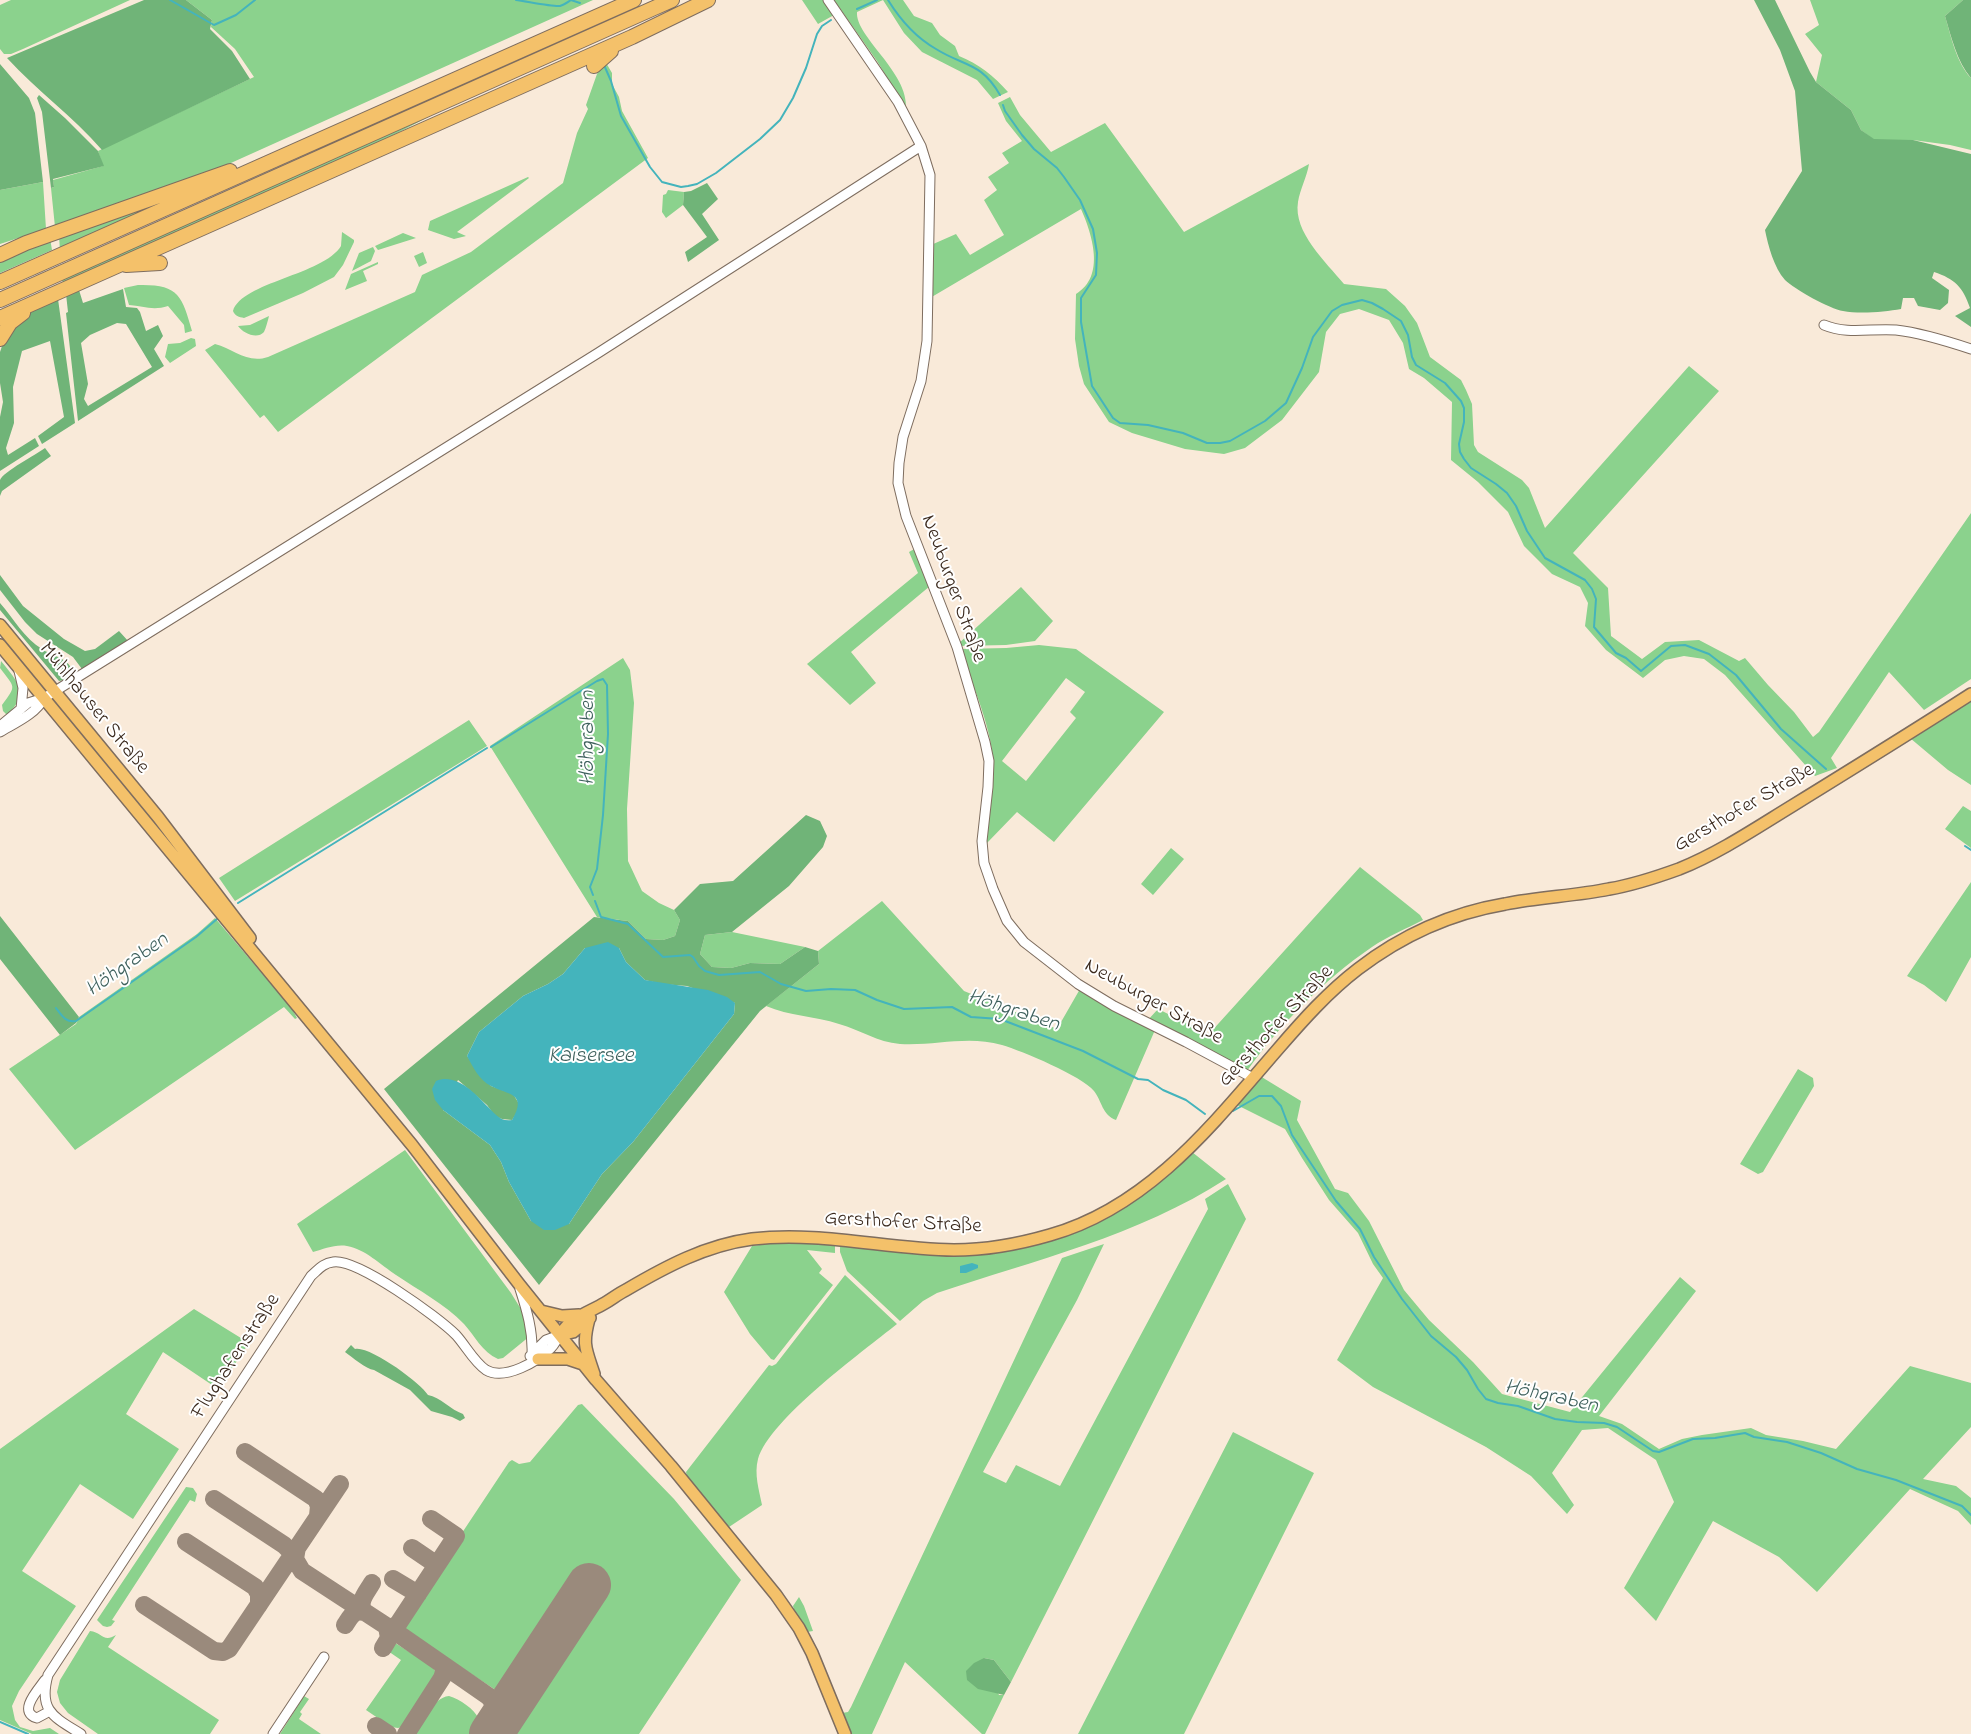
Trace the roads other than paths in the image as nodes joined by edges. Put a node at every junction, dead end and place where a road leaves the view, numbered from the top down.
1 (634, 0) edge
2 (672, 0) edge
3 (708, 0) edge
4 (828, 0) edge
5 (632, 37) junction
6 (594, 66) dead end
7 (306, 146) junction
8 (921, 146) junction
9 (26, 242) junction
10 (0, 248) edge
11 (0, 255) edge
12 (160, 263) dead end
13 (111, 269) junction
14 (0, 282) edge
15 (47, 297) junction
16 (0, 300) edge
17 (0, 318) edge
18 (1824, 325) dead end
19 (0, 338) edge
20 (1971, 349) edge
21 (0, 625) edge
22 (0, 645) edge
23 (17, 666) junction
24 (54, 691) junction
25 (1971, 694) edge
26 (44, 698) junction
27 (21, 709) junction
28 (0, 726) edge
29 (0, 732) edge
30 (296, 1003) junction
31 (1253, 1078) junction
32 (519, 1284) junction
33 (540, 1311) junction
34 (584, 1317) junction
35 (560, 1335) junction
36 (535, 1356) junction
37 (584, 1364) junction
38 (596, 1380) junction
39 (324, 1658) dead end
40 (48, 1675) junction
41 (50, 1711) junction
42 (81, 1734) edge
43 (273, 1734) edge
44 (845, 1734) edge

1 - 7 highway
2 - 16 highway
3 - 5 highway
4 - 8 street, Neuburger Straße
5 - 6 highway
5 - 13 highway
7 - 9 highway
7 - 14 highway
8 - 24 street
8 - 31 street, Neuburger Straße
9 - 10 highway
9 - 11 highway
12 - 13 highway
13 - 15 highway
15 - 17 highway
15 - 19 highway
18 - 20 street
21 - 24 main road, Mühlhauser Straße
22 - 23 main road, Mühlhauser Straße
23 - 26 main road, Mühlhauser Straße
23 - 27 street
24 - 26 street
24 - 30 main road, Mühlhauser Straße
25 - 31 main road, Gersthofer Straße
26 - 27 street, Mühlhauser Straße
26 - 29 street, Mühlhauser Straße
26 - 30 main road, Mühlhauser Straße
27 - 28 street, Mühlhauser Straße
30 - 32 main road
31 - 34 main road, Gersthofer Straße
32 - 33 main road
32 - 36 street
33 - 34 main road
33 - 35 main road
34 - 35 main road, Gersthofer Straße
34 - 38 main road
35 - 36 street, Flughafenstraße
35 - 37 main road
36 - 37 main road
36 - 40 street, Flughafenstraße
37 - 38 main road
38 - 44 main road
39 - 43 street
40 - 41 street, Flughafenstraße
40 - 41 street, Flughafenstraße
41 - 42 street

